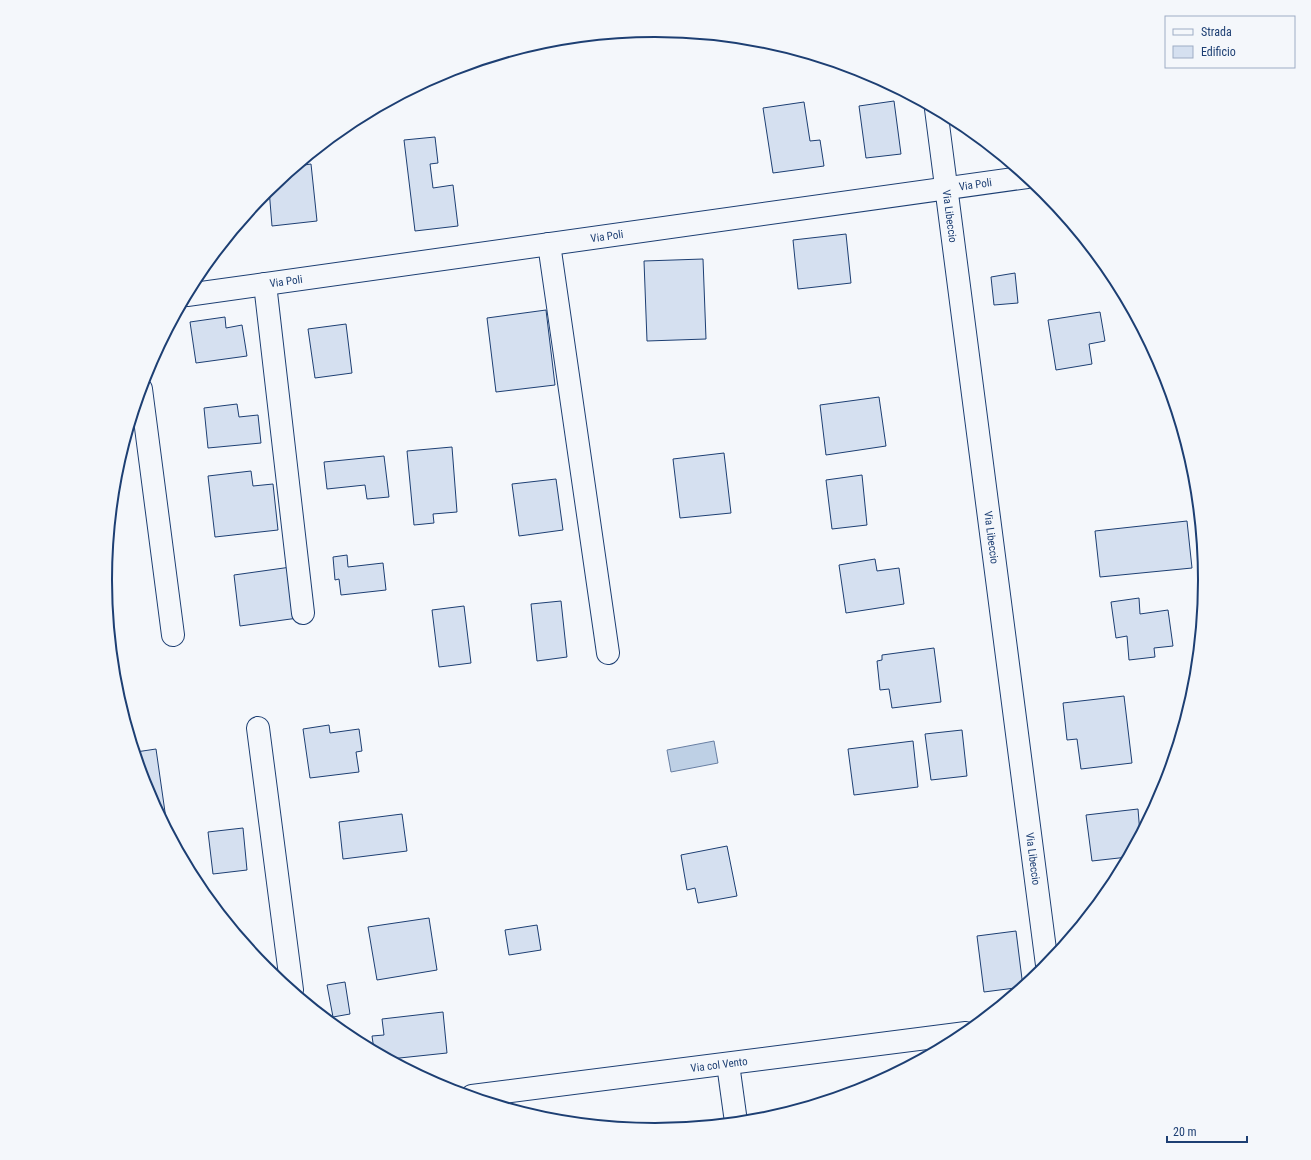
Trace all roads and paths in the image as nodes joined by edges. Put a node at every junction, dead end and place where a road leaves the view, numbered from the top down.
1 (937, 116) edge
2 (1020, 178) edge
3 (946, 188) junction
4 (549, 244) junction
5 (265, 284) junction
6 (194, 294) edge
7 (143, 399) edge
8 (303, 613) dead end
9 (173, 635) dead end
10 (608, 653) dead end
11 (258, 728) dead end
12 (1046, 957) edge
13 (291, 982) edge
14 (951, 1035) edge
15 (728, 1064) junction
16 (483, 1095) edge
17 (735, 1117) edge

1 - 3 street, Via Libeccio
2 - 3 street, Via Poli
3 - 4 street, Via Poli
3 - 12 street, Via Libeccio
4 - 5 street, Via Poli
4 - 10 street
5 - 6 street, Via Poli
5 - 8 street
7 - 9 street
11 - 13 street
14 - 15 street, Via col Vento
15 - 16 street, Via col Vento
15 - 17 street

